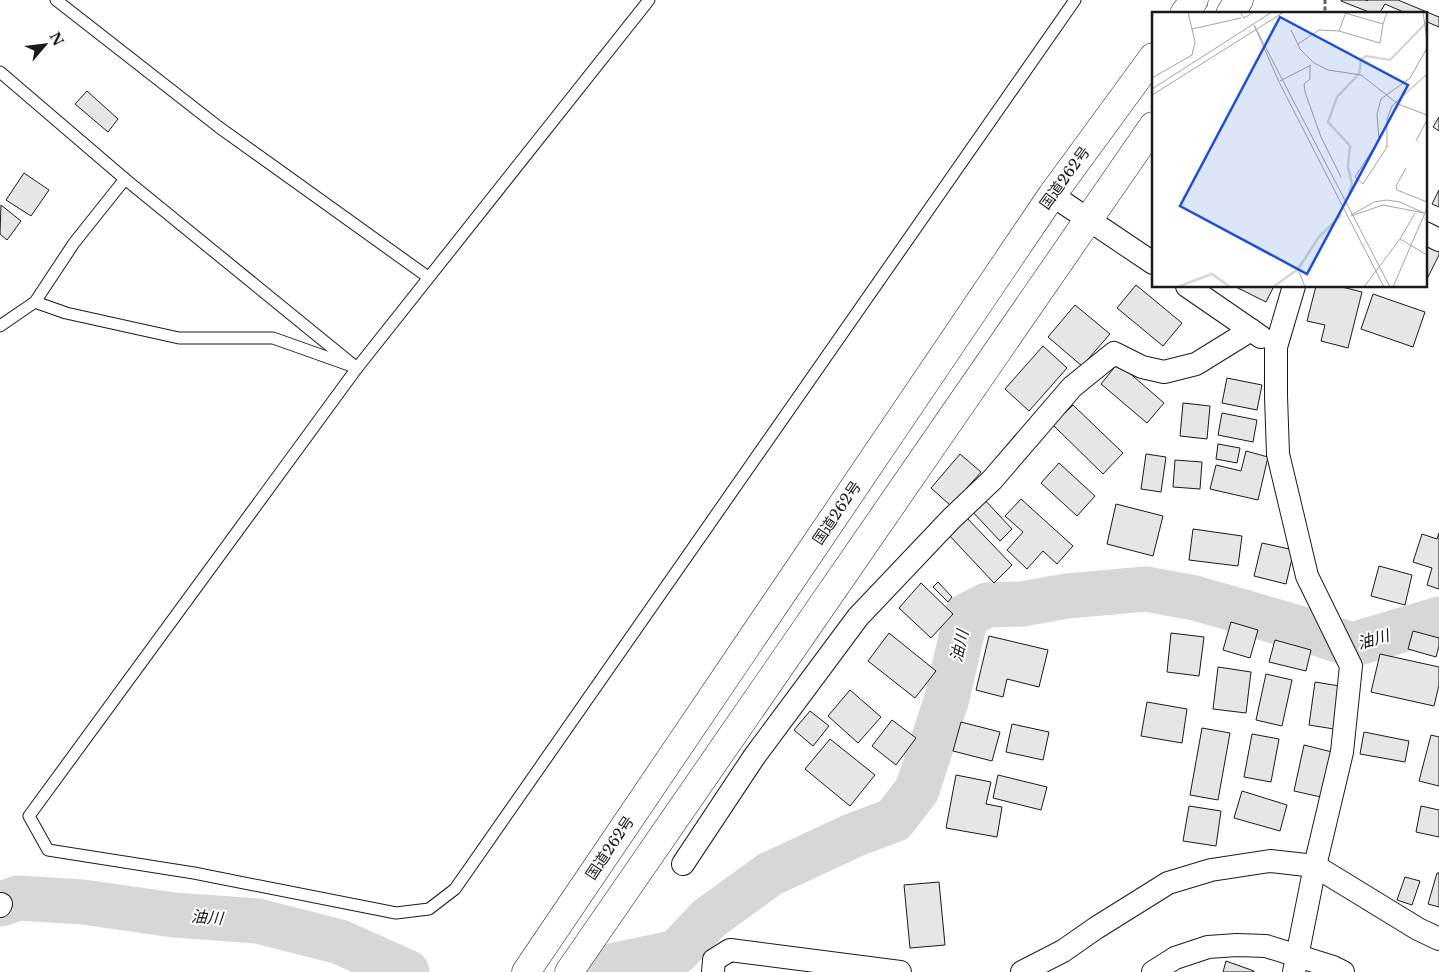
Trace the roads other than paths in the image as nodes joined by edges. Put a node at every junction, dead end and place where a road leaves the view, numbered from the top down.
1 (56, 0) edge
2 (649, 0) edge
3 (1075, 0) edge
4 (1194, 0) edge
5 (1239, 0) edge
6 (1185, 12) edge
7 (1231, 12) edge
8 (1152, 58) edge
9 (0, 72) edge
10 (1152, 127) edge
11 (125, 179) junction
12 (1052, 194) junction
13 (1088, 220) junction
14 (1426, 234) edge
15 (1439, 240) edge
16 (1152, 262) edge
17 (428, 277) junction
18 (1190, 288) edge
19 (1293, 288) edge
20 (35, 302) junction
21 (0, 326) edge
22 (1252, 330) junction
23 (1276, 347) junction
24 (357, 368) junction
25 (683, 864) dead end
26 (1314, 866) junction
27 (1439, 939) edge
28 (1296, 964) edge
29 (526, 972) edge
30 (569, 972) edge
31 (713, 972) edge
32 (900, 972) edge
33 (1022, 972) edge
34 (1153, 972) edge
35 (1343, 972) edge

1 - 17 lane
2 - 17 lane
3 - 24 lane
4 - 6 highway
5 - 7 highway
8 - 12 highway, 国道262号
9 - 11 lane
10 - 13 highway
11 - 20 lane
11 - 24 lane
12 - 13 street
12 - 29 highway, 国道262号
13 - 16 street
13 - 30 highway
14 - 15 street
17 - 24 lane
18 - 22 street
19 - 23 street
20 - 21 lane
20 - 24 lane
22 - 23 street
22 - 25 street
23 - 26 street
26 - 27 street
26 - 28 street
26 - 33 street
28 - 34 street
28 - 35 street
31 - 32 street

